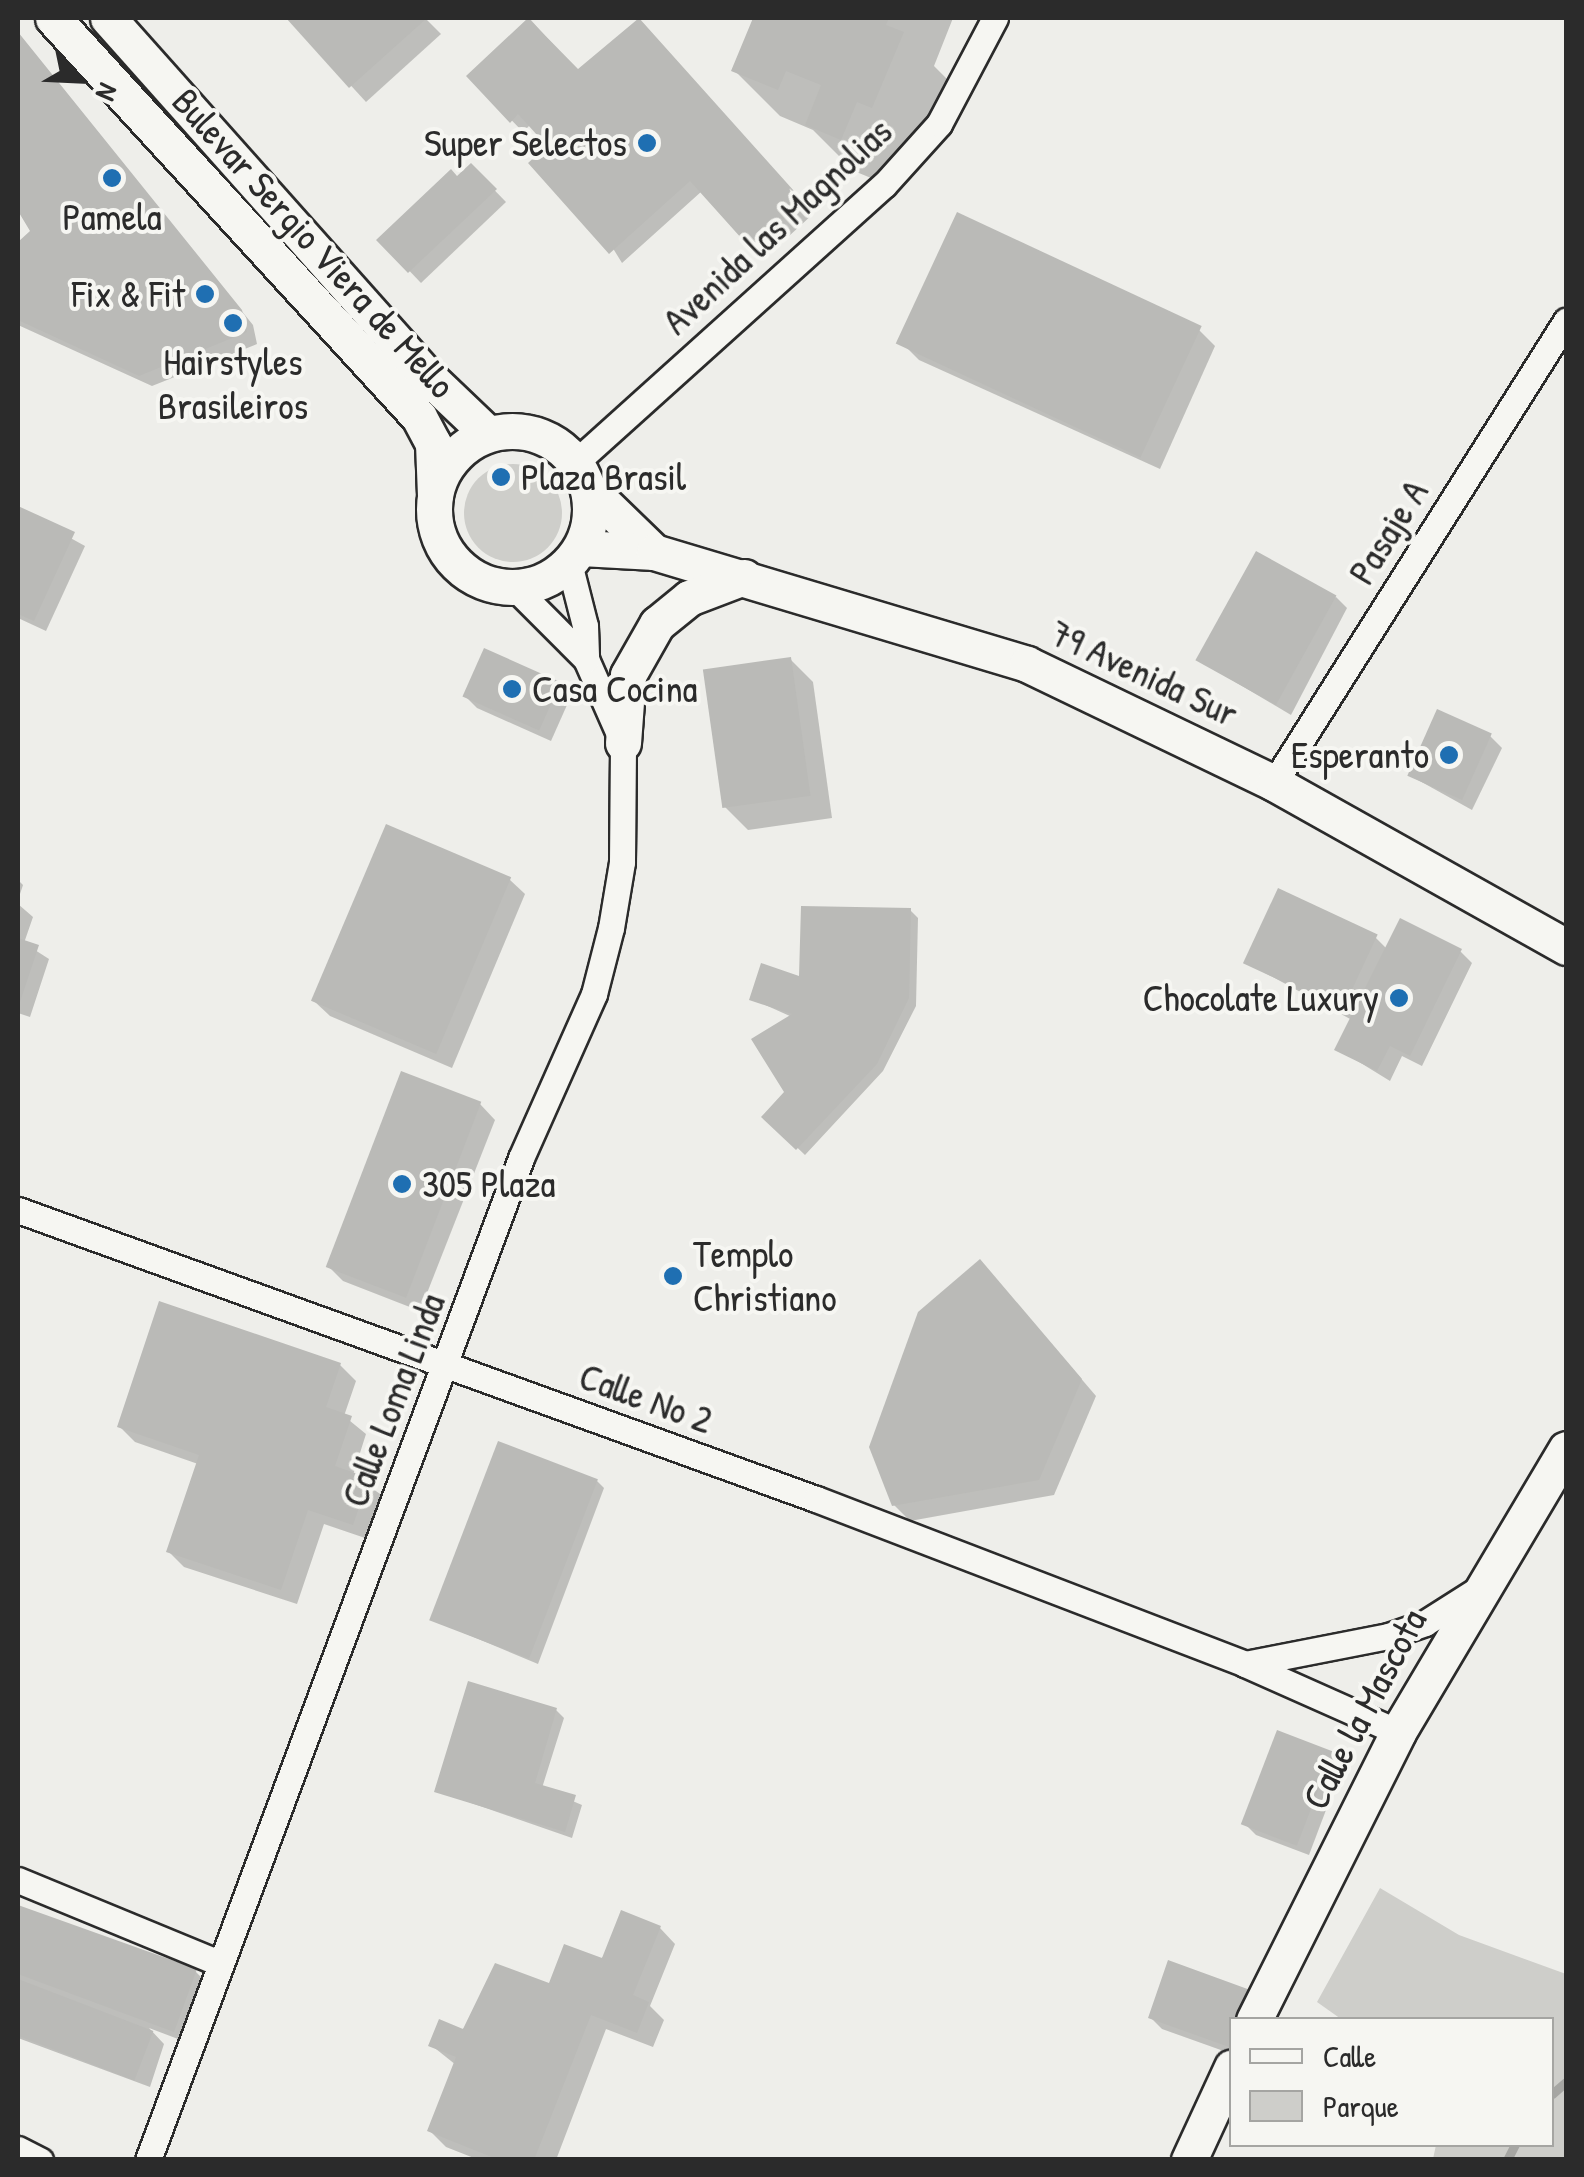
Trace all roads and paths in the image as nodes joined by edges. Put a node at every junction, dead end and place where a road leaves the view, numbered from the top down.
1 (53, 18) edge
2 (108, 18) edge
3 (994, 18) edge
4 (1566, 320) edge
5 (488, 434) junction
6 (582, 475) junction
7 (435, 495) junction
8 (654, 552) junction
9 (575, 555) junction
10 (744, 577) junction
11 (515, 588) junction
12 (586, 659) junction
13 (623, 743) junction
14 (1274, 783) junction
15 (1566, 947) edge
16 (18, 1210) edge
17 (448, 1366) junction
18 (1566, 1449) edge
19 (1477, 1590) junction
20 (1245, 1664) junction
21 (1398, 1732) junction
22 (18, 1880) edge
23 (217, 1962) junction
24 (1256, 2017) edge
25 (1229, 2073) edge
26 (18, 2149) edge
27 (40, 2160) edge
28 (148, 2160) edge
29 (1189, 2160) edge

1 - 7 main road, Bulevar Sergio Viera de Mello
2 - 5 main road, Bulevar Sergio Viera de Mello
3 - 6 street, Avenida las Magnolias
4 - 14 street, Pasaje A
5 - 6 main road
5 - 7 main road
6 - 8 main road, 79 Avenida Sur
6 - 9 main road
7 - 11 main road
8 - 9 main road, 79 Avenida Sur
8 - 10 main road, 79 Avenida Sur
9 - 11 main road
9 - 12 street, Calle Loma Linda
10 - 13 main road
10 - 14 main road, 79 Avenida Sur
11 - 12 street, Calle Loma Linda
12 - 13 street, Calle Loma Linda
13 - 17 street, Calle Loma Linda
14 - 15 main road, 79 Avenida Sur
16 - 17 street, Calle No 2
17 - 20 street, Calle No 2
17 - 23 street, Calle Loma Linda
18 - 19 main road, Calle la Mascota
19 - 20 street
19 - 21 main road, Calle la Mascota
20 - 21 street, Calle No 2
21 - 24 main road, Calle la Mascota
22 - 23 street
23 - 28 street, Calle Loma Linda
25 - 29 main road
26 - 27 street

